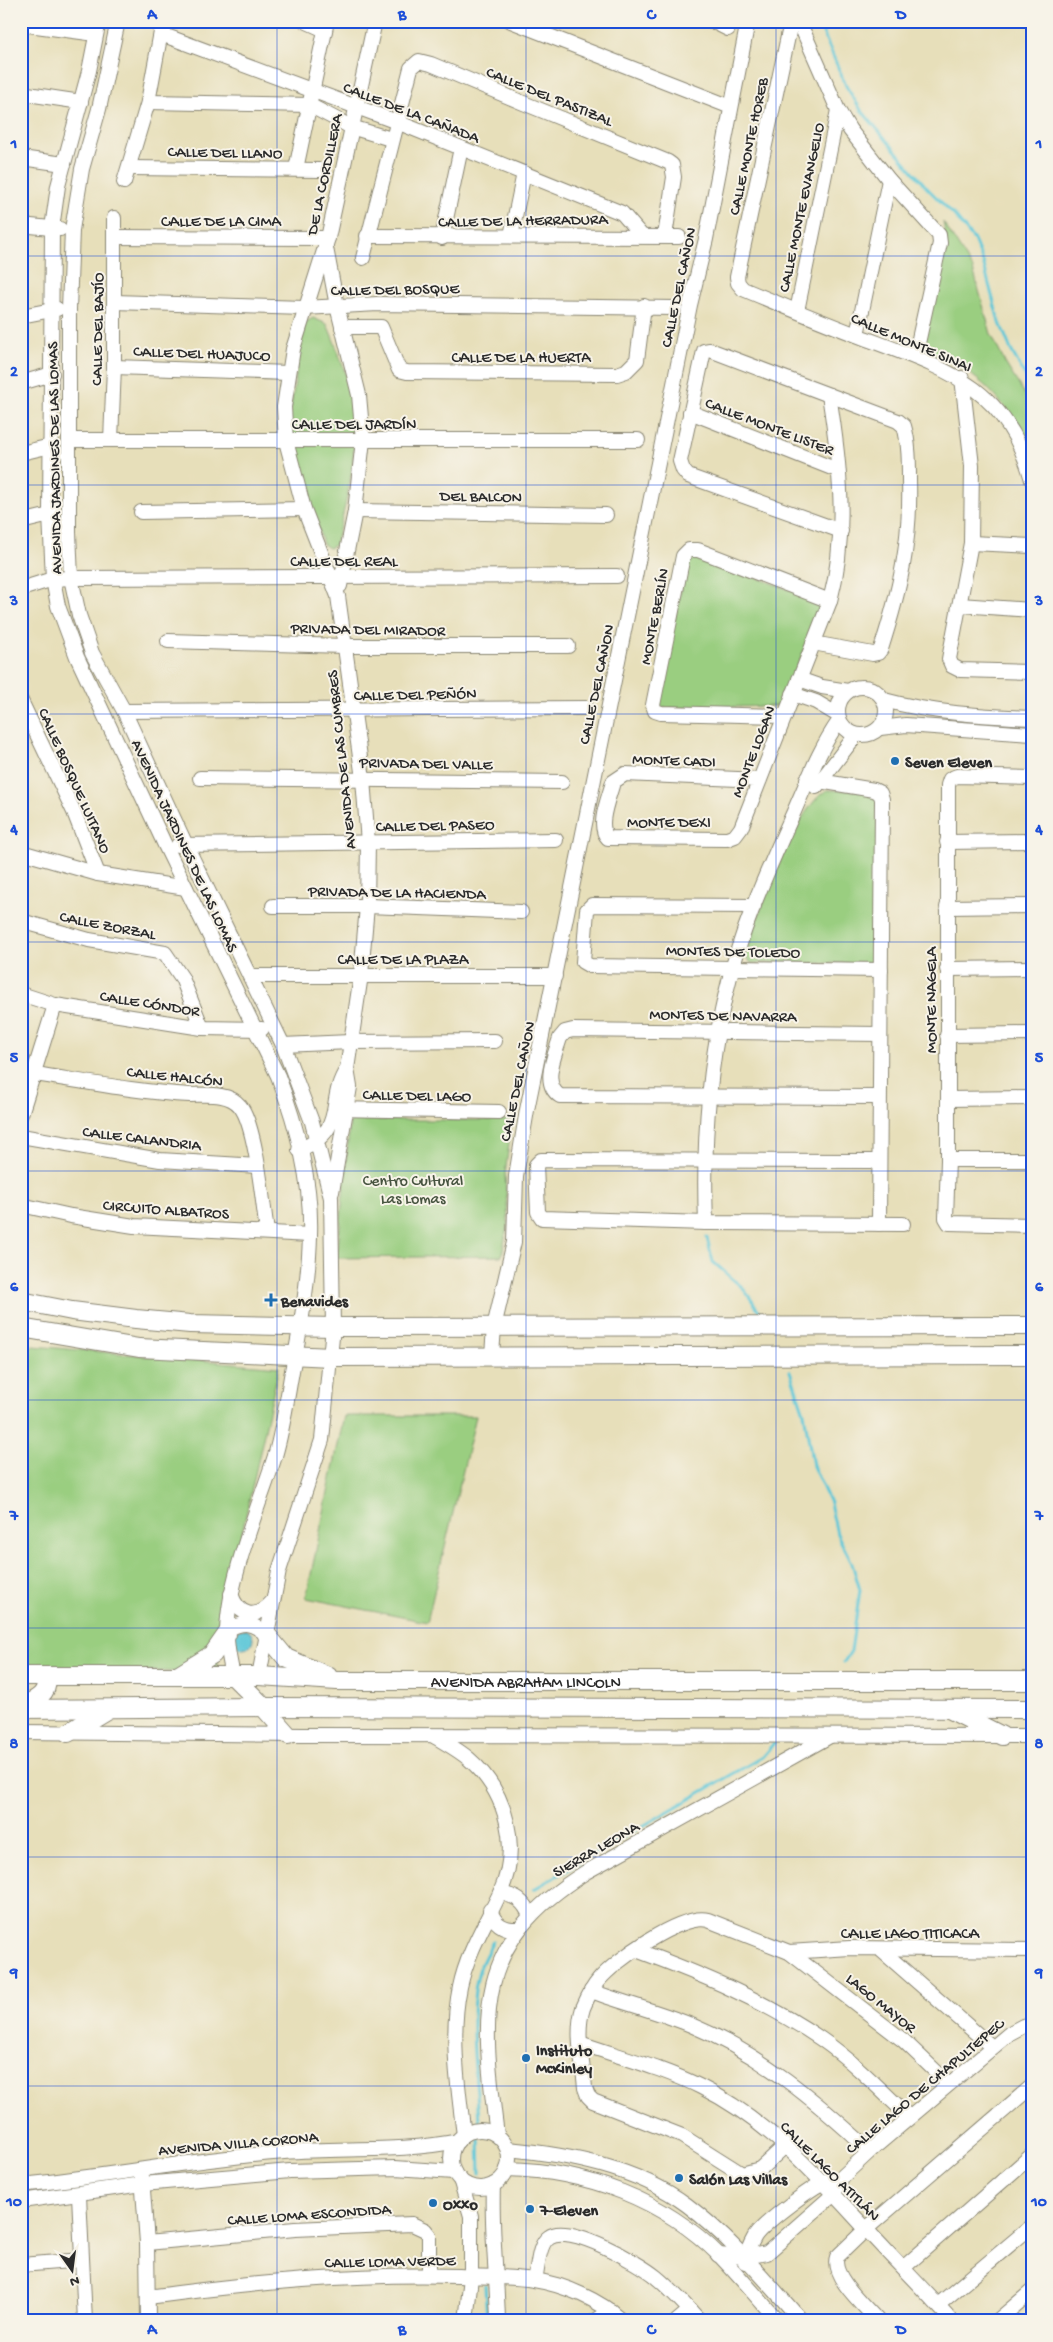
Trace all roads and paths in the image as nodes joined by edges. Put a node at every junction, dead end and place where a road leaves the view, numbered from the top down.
1 (118, 21) edge
2 (305, 21) edge
3 (375, 21) edge
4 (511, 21) edge
5 (712, 21) edge
6 (748, 21) edge
7 (21, 24) edge
8 (326, 25) edge
9 (98, 27) edge
10 (162, 28) edge
11 (728, 29) dead end
12 (21, 93) edge
13 (311, 98) junction
14 (81, 102) junction
15 (148, 102) junction
16 (355, 107) junction
17 (731, 107) junction
18 (838, 110) junction
19 (396, 122) junction
20 (351, 126) junction
21 (392, 139) junction
22 (461, 148) junction
23 (21, 158) edge
24 (64, 164) junction
25 (130, 168) junction
26 (296, 169) junction
27 (320, 170) dead end
28 (524, 174) junction
29 (889, 180) junction
30 (124, 182) dead end
31 (114, 218) dead end
32 (21, 226) edge
33 (52, 228) junction
34 (72, 230) junction
35 (641, 235) junction
36 (367, 236) junction
37 (511, 236) junction
38 (672, 236) joint
39 (114, 237) junction
40 (442, 238) junction
41 (327, 242) junction
42 (362, 258) dead end
43 (737, 280) joint
44 (115, 302) junction
45 (336, 306) junction
46 (644, 306) junction
47 (69, 308) junction
48 (304, 308) junction
49 (675, 308) dead end
50 (50, 309) junction
51 (797, 311) junction
52 (21, 316) edge
53 (342, 327) junction
54 (857, 335) junction
55 (915, 357) junction
56 (114, 367) junction
57 (288, 373) junction
58 (52, 374) junction
59 (962, 378) junction
60 (21, 383) edge
61 (829, 395) junction
62 (690, 412) junction
63 (70, 440) junction
64 (111, 440) junction
65 (363, 440) junction
66 (638, 440) dead end
67 (286, 441) junction
68 (52, 446) junction
69 (21, 454) edge
70 (837, 470) junction
71 (1032, 480) edge
72 (304, 510) junction
73 (355, 511) junction
74 (142, 512) dead end
75 (50, 515) junction
76 (606, 515) dead end
77 (21, 522) edge
78 (841, 531) junction
79 (971, 543) junction
80 (1032, 546) edge
81 (617, 576) dead end
82 (336, 577) junction
83 (71, 578) junction
84 (53, 579) junction
85 (21, 589) edge
86 (830, 601) junction
87 (960, 605) junction
88 (1032, 610) edge
89 (168, 641) dead end
90 (813, 643) junction
91 (345, 646) junction
92 (568, 646) dead end
93 (1032, 672) edge
94 (799, 678) junction
95 (848, 691) junction
96 (793, 694) junction
97 (884, 700) junction
98 (21, 701) edge
99 (587, 708) dead end
100 (124, 711) junction
101 (353, 711) junction
102 (784, 716) junction
103 (838, 718) junction
104 (1032, 718) edge
105 (880, 728) junction
106 (1032, 734) edge
107 (856, 735) junction
108 (200, 778) dead end
109 (1032, 778) edge
110 (363, 779) junction
111 (807, 779) junction
112 (760, 780) junction
113 (562, 782) dead end
114 (821, 782) junction
115 (798, 804) junction
116 (604, 834) joint
117 (735, 836) joint
118 (556, 840) dead end
119 (1032, 841) edge
120 (947, 842) junction
121 (368, 843) junction
122 (186, 845) junction
123 (165, 846) junction
124 (21, 852) edge
125 (98, 874) junction
126 (186, 888) junction
127 (273, 906) dead end
128 (367, 906) junction
129 (754, 906) junction
130 (1032, 906) edge
131 (947, 907) junction
132 (521, 912) dead end
133 (21, 921) edge
134 (733, 968) junction
135 (1032, 968) edge
136 (947, 969) junction
137 (881, 970) junction
138 (361, 975) junction
139 (251, 976) junction
140 (555, 976) junction
141 (21, 994) edge
142 (56, 1005) junction
143 (202, 1028) junction
144 (275, 1028) junction
145 (255, 1029) junction
146 (719, 1031) junction
147 (880, 1034) junction
148 (1032, 1034) edge
149 (947, 1035) junction
150 (495, 1041) dead end
151 (350, 1042) junction
152 (283, 1045) junction
153 (35, 1074) junction
154 (709, 1096) junction
155 (879, 1097) junction
156 (1032, 1098) edge
157 (948, 1099) junction
158 (341, 1110) junction
159 (499, 1112) dead end
160 (21, 1114) edge
161 (21, 1136) edge
162 (318, 1140) junction
163 (300, 1150) junction
164 (948, 1160) junction
165 (1032, 1160) edge
166 (879, 1161) junction
167 (704, 1162) junction
168 (258, 1166) junction
169 (331, 1198) junction
170 (21, 1205) edge
171 (706, 1223) junction
172 (879, 1224) junction
173 (903, 1224) dead end
174 (1032, 1225) edge
175 (267, 1232) junction
176 (310, 1235) junction
177 (21, 1301) edge
178 (300, 1326) junction
179 (1032, 1326) edge
180 (333, 1327) junction
181 (494, 1327) junction
182 (21, 1328) edge
183 (492, 1355) junction
184 (1032, 1355) edge
185 (295, 1356) junction
186 (330, 1357) junction
187 (231, 1594) junction
188 (272, 1602) junction
189 (227, 1632) junction
190 (267, 1635) junction
191 (21, 1676) edge
192 (45, 1676) junction
193 (175, 1676) junction
194 (259, 1676) junction
195 (338, 1681) junction
196 (1032, 1681) edge
197 (238, 1682) junction
198 (21, 1707) edge
199 (264, 1707) junction
200 (202, 1708) junction
201 (108, 1709) junction
202 (949, 1709) junction
203 (1032, 1709) edge
204 (21, 1732) edge
205 (68, 1734) junction
206 (288, 1735) junction
207 (433, 1735) junction
208 (832, 1735) junction
209 (1002, 1736) junction
210 (1032, 1736) edge
211 (500, 1892) junction
212 (490, 1910) junction
213 (530, 1916) junction
214 (519, 1929) junction
215 (636, 1950) junction
216 (881, 1950) junction
217 (1032, 1950) edge
218 (789, 1952) junction
219 (590, 1991) junction
220 (1031, 2024) edge
221 (580, 2043) junction
222 (992, 2047) junction
223 (949, 2084) junction
224 (1032, 2086) edge
225 (908, 2117) junction
226 (497, 2135) junction
227 (461, 2138) junction
228 (786, 2145) junction
229 (508, 2149) junction
230 (870, 2152) junction
231 (1032, 2155) edge
232 (141, 2169) junction
233 (507, 2169) junction
234 (457, 2176) junction
235 (842, 2177) junction
236 (823, 2181) junction
237 (143, 2184) junction
238 (493, 2185) junction
239 (21, 2186) edge
240 (79, 2194) junction
241 (834, 2194) junction
242 (21, 2201) edge
243 (491, 2214) junction
244 (471, 2216) junction
245 (769, 2224) junction
246 (1032, 2226) edge
247 (866, 2229) junction
248 (719, 2233) junction
249 (756, 2235) junction
250 (782, 2240) junction
251 (147, 2243) junction
252 (767, 2252) junction
253 (718, 2255) junction
254 (745, 2257) junction
255 (82, 2260) junction
256 (21, 2266) edge
257 (902, 2268) junction
258 (429, 2275) junction
259 (471, 2277) junction
260 (497, 2277) junction
261 (535, 2280) junction
262 (769, 2284) junction
263 (750, 2289) junction
264 (1032, 2290) edge
265 (148, 2297) junction
266 (938, 2305) junction
267 (690, 2310) junction
268 (611, 2311) junction
269 (85, 2321) edge
270 (148, 2321) edge
271 (466, 2321) edge
272 (498, 2321) edge
273 (595, 2321) edge
274 (623, 2321) edge
275 (677, 2321) edge
276 (700, 2321) edge
277 (778, 2321) edge
278 (802, 2321) edge
279 (878, 2321) edge
280 (952, 2321) edge
281 (997, 2321) edge

1 - 34 street, AVENIDA JARDINES DE LAS LOMAS
2 - 8 street
3 - 16 street, DE LA CORDILLERA
4 - 17 street
5 - 11 street
6 - 17 street, CALLE DEL CAÑON
7 - 9 street
8 - 13 street
9 - 14 street, AVENIDA JARDINES DE LAS LOMAS
10 - 13 street, CALLE DE LA CAÑADA
10 - 15 street
12 - 14 street
13 - 15 street
13 - 16 street, CALLE DE LA CAÑADA
13 - 20 street
13 - 26 street
14 - 24 street, AVENIDA JARDINES DE LAS LOMAS
15 - 25 street
16 - 19 street, CALLE DE LA CAÑADA
16 - 20 street, DE LA CORDILLERA
17 - 140 street, CALLE DEL CAÑON
18 - 29 street
18 - 43 street, CALLE MONTE HOREB
18 - 51 street, CALLE MONTE EVANGELIO
19 - 21 street
19 - 22 street, CALLE DE LA CAÑADA
19 - 38 street, CALLE DEL PASTIZAL
20 - 21 street
20 - 41 street, DE LA CORDILLERA
21 - 36 street
22 - 28 street, CALLE DE LA CAÑADA
22 - 40 street
23 - 24 street
24 - 33 street, AVENIDA JARDINES DE LAS LOMAS
25 - 26 street, CALLE DEL LLANO
25 - 30 street
26 - 27 street, CALLE DEL LLANO
28 - 35 street, CALLE DE LA CAÑADA
28 - 37 street
29 - 54 street
29 - 55 street
31 - 39 street, CALLE DEL BAJÍO
32 - 33 street
33 - 34 street
33 - 50 street, AVENIDA JARDINES DE LAS LOMAS
34 - 47 street, AVENIDA JARDINES DE LAS LOMAS
35 - 37 street, CALLE DE LA HERRADURA
35 - 38 street, CALLE DE LA HERRADURA
36 - 40 street, CALLE DE LA HERRADURA
36 - 42 street
37 - 40 street, CALLE DE LA HERRADURA
39 - 41 street, CALLE DE LA CIMA
39 - 44 street, CALLE DEL BAJÍO
41 - 45 street, DE LA CORDILLERA
41 - 48 street, DE LA CORDILLERA
43 - 51 street, CALLE MONTE SINAI
44 - 48 street, CALLE DEL BOSQUE
44 - 56 street, CALLE DEL BAJÍO
45 - 46 street, CALLE DEL BOSQUE
45 - 48 street, CALLE DEL BOSQUE
45 - 53 street, AVENIDA DE LAS CUMBRES
46 - 49 street, CALLE DEL BOSQUE
46 - 53 street, CALLE DE LA HUERTA
47 - 50 street
47 - 63 street, AVENIDA JARDINES DE LAS LOMAS
48 - 57 street
50 - 52 street
50 - 58 street, AVENIDA JARDINES DE LAS LOMAS
51 - 54 street, CALLE MONTE SINAI
53 - 65 street, AVENIDA DE LAS CUMBRES
54 - 55 street, CALLE MONTE SINAI
55 - 59 street, CALLE MONTE SINAI
56 - 57 street, CALLE DEL HUAJUCO
56 - 64 street, CALLE DEL BAJÍO
57 - 67 street
58 - 60 street
58 - 68 street, AVENIDA JARDINES DE LAS LOMAS
59 - 71 street, CALLE MONTE SINAI
59 - 79 street
61 - 62 street
61 - 70 street, MONTE LOGAN
61 - 90 street
62 - 70 street, CALLE MONTE LISTER
62 - 78 street
63 - 64 street, CALLE DEL JARDÍN
63 - 83 street, AVENIDA JARDINES DE LAS LOMAS
64 - 67 street, CALLE DEL JARDÍN
65 - 66 street, CALLE DEL JARDÍN
65 - 67 street, CALLE DEL JARDÍN
65 - 73 street, AVENIDA DE LAS CUMBRES
67 - 72 street
68 - 69 street
68 - 75 street, AVENIDA JARDINES DE LAS LOMAS
70 - 78 street, MONTE LOGAN
72 - 74 street
72 - 82 street
73 - 76 street, DEL BALCON
73 - 82 street, AVENIDA DE LAS CUMBRES
75 - 77 street
75 - 84 street, AVENIDA JARDINES DE LAS LOMAS
78 - 86 street, MONTE LOGAN
79 - 80 street
79 - 87 street
81 - 82 street, CALLE DEL REAL
82 - 83 street, CALLE DEL REAL
82 - 91 street, AVENIDA DE LAS CUMBRES
83 - 84 street, CALLE DEL REAL
83 - 100 street, AVENIDA JARDINES DE LAS LOMAS
84 - 85 street, CALLE DEL REAL
84 - 123 street, AVENIDA JARDINES DE LAS LOMAS
86 - 90 street, MONTE LOGAN
86 - 102 street, MONTE BERLÍN
87 - 88 street
87 - 93 street
89 - 91 street, PRIVADA DEL MIRADOR
90 - 94 street, MONTE LOGAN
91 - 92 street, PRIVADA DEL MIRADOR
91 - 101 street, AVENIDA DE LAS CUMBRES
94 - 95 street
94 - 96 street, MONTE LOGAN
95 - 97 street
95 - 103 street
96 - 102 street, MONTE LOGAN
96 - 103 street
97 - 104 street
97 - 105 street
98 - 125 street, CALLE BOSQUE LUITANO
99 - 101 street, CALLE DEL PEÑÓN
100 - 101 street, CALLE DEL PEÑÓN
100 - 122 street, AVENIDA JARDINES DE LAS LOMAS
101 - 110 street, AVENIDA DE LAS CUMBRES
102 - 112 street, MONTE LOGAN
103 - 107 street
103 - 111 street
105 - 106 street
105 - 107 street
107 - 114 street
108 - 110 street, PRIVADA DEL VALLE
109 - 120 street, MONTE NAGELA
110 - 113 street, PRIVADA DEL VALLE
110 - 121 street, AVENIDA DE LAS CUMBRES
111 - 114 street
111 - 115 street
112 - 116 street, MONTE CADI
112 - 117 street, MONTE LOGAN
114 - 115 street
114 - 137 street
115 - 129 street
116 - 117 street, MONTE DEXI
118 - 121 street, CALLE DEL PASEO
119 - 120 street
120 - 131 street, MONTE NAGELA
121 - 122 street, CALLE DEL PASEO
121 - 128 street, AVENIDA DE LAS CUMBRES
122 - 123 street, CALLE DEL PASEO
122 - 139 street, AVENIDA JARDINES DE LAS LOMAS
123 - 126 street, AVENIDA JARDINES DE LAS LOMAS
124 - 125 street
125 - 126 street
126 - 145 street, AVENIDA JARDINES DE LAS LOMAS
127 - 128 street, PRIVADA DE LA HACIENDA
128 - 132 street, PRIVADA DE LA HACIENDA
128 - 138 street, AVENIDA DE LAS CUMBRES
129 - 134 street
129 - 134 street, MONTES DE TOLEDO
130 - 131 street
131 - 136 street, MONTE NAGELA
133 - 143 street, CALLE ZORZAL
134 - 137 street, MONTES DE TOLEDO
134 - 146 street
135 - 136 street
136 - 149 street, MONTE NAGELA
137 - 147 street
138 - 139 street, CALLE DE LA PLAZA
138 - 140 street, CALLE DE LA PLAZA
138 - 151 street, AVENIDA DE LAS CUMBRES
139 - 144 street, AVENIDA JARDINES DE LAS LOMAS
140 - 181 street, CALLE DEL CAÑON
141 - 142 street, CALLE CÓNDOR
142 - 143 street, CALLE CÓNDOR
142 - 153 street
143 - 145 street, CALLE CÓNDOR
144 - 145 street, CALLE CÓNDOR
144 - 152 street, AVENIDA JARDINES DE LAS LOMAS
145 - 163 street, AVENIDA JARDINES DE LAS LOMAS
146 - 147 street, MONTES DE NAVARRA
146 - 154 street
146 - 154 street, MONTES DE NAVARRA
147 - 155 street
148 - 149 street
149 - 157 street, MONTE NAGELA
150 - 151 street
151 - 152 street
151 - 158 street, AVENIDA DE LAS CUMBRES
152 - 162 street, AVENIDA JARDINES DE LAS LOMAS
153 - 160 street
153 - 168 street, CALLE HALCÓN
154 - 155 street
154 - 167 street
155 - 166 street
156 - 157 street
157 - 164 street, MONTE NAGELA
158 - 159 street, CALLE DEL LAGO
158 - 162 street, AVENIDA DE LAS CUMBRES
158 - 169 street, AVENIDA DE LAS CUMBRES
161 - 168 street, CALLE CALANDRIA
162 - 163 street, AVENIDA DE LAS CUMBRES
162 - 169 street, AVENIDA JARDINES DE LAS LOMAS
163 - 176 street, AVENIDA JARDINES DE LAS LOMAS
164 - 165 street
164 - 174 street, MONTE NAGELA
166 - 167 street
166 - 172 street
167 - 171 street
167 - 171 street
168 - 175 street, CALLE HALCÓN
169 - 180 street, AVENIDA JARDINES DE LAS LOMAS
170 - 175 street, CIRCUITO ALBATROS
171 - 172 street
172 - 173 street
175 - 176 street, CIRCUITO ALBATROS
176 - 178 street, AVENIDA JARDINES DE LAS LOMAS
177 - 178 main road
178 - 180 main road
178 - 185 street, AVENIDA JARDINES DE LAS LOMAS
179 - 181 main road
180 - 181 main road
180 - 186 street, AVENIDA JARDINES DE LAS LOMAS
181 - 183 street, CALLE DEL CAÑON
182 - 185 main road
183 - 184 main road
183 - 186 main road
185 - 186 main road
185 - 187 street, AVENIDA JARDINES DE LAS LOMAS
186 - 188 street, AVENIDA JARDINES DE LAS LOMAS
187 - 188 street
187 - 189 street, AVENIDA JARDINES DE LAS LOMAS
188 - 190 street, AVENIDA JARDINES DE LAS LOMAS
189 - 190 street
189 - 193 main road
189 - 197 street, AVENIDA JARDINES DE LAS LOMAS
190 - 194 street, AVENIDA JARDINES DE LAS LOMAS
190 - 195 main road
191 - 192 main road, AVENIDA ABRAHAM LINCOLN
192 - 193 main road, AVENIDA ABRAHAM LINCOLN
192 - 198 main road
193 - 197 main road, AVENIDA ABRAHAM LINCOLN
194 - 195 main road, AVENIDA ABRAHAM LINCOLN
194 - 197 main road, AVENIDA ABRAHAM LINCOLN
195 - 196 main road, AVENIDA ABRAHAM LINCOLN
197 - 199 main road
197 - 200 main road
198 - 201 main road
199 - 200 main road
199 - 202 main road
199 - 206 main road
200 - 201 main road
201 - 205 main road
202 - 203 main road
202 - 209 main road
204 - 205 street
205 - 206 street
206 - 207 street
207 - 208 street
207 - 211 street
208 - 209 street
208 - 213 street, SIERRA LEONA
209 - 210 street
211 - 212 street
211 - 213 street
212 - 214 street
212 - 227 street
213 - 214 street, SIERRA LEONA
214 - 226 street, SIERRA LEONA
215 - 218 street
215 - 219 street
215 - 225 street
216 - 217 street, CALLE LAGO TITICACA
216 - 218 street, CALLE LAGO TITICACA
216 - 222 street
218 - 223 street, LAGO MAYOR
219 - 221 street
219 - 230 street
220 - 222 street, CALLE LAGO DE CHAPULTEPEC
221 - 228 street, CALLE LAGO ATITLÁN
221 - 228 street
222 - 223 street, CALLE LAGO DE CHAPULTEPEC
223 - 225 street, CALLE LAGO DE CHAPULTEPEC
224 - 247 street
225 - 230 street, CALLE LAGO DE CHAPULTEPEC
226 - 227 street
226 - 229 street
227 - 232 street, AVENIDA VILLA CORONA
227 - 234 street
228 - 236 street, CALLE LAGO ATITLÁN
229 - 233 street
229 - 248 street
230 - 235 street, CALLE LAGO DE CHAPULTEPEC
231 - 257 street
232 - 237 street
232 - 239 street, AVENIDA VILLA CORONA
233 - 238 street
233 - 253 street
234 - 237 street, AVENIDA VILLA CORONA
234 - 238 street
234 - 244 street
235 - 236 street, CALLE LAGO DE CHAPULTEPEC
235 - 241 street, CALLE LAGO DE CHAPULTEPEC
236 - 241 street, CALLE LAGO ATITLÁN
236 - 245 street, CALLE LAGO DE CHAPULTEPEC
237 - 240 street, AVENIDA VILLA CORONA
237 - 251 street
238 - 243 street
240 - 242 street, AVENIDA VILLA CORONA
240 - 255 street
241 - 247 street, CALLE LAGO ATITLÁN
241 - 250 street, CALLE LAGO DE CHAPULTEPEC
243 - 244 street
243 - 260 street
244 - 259 street
245 - 249 street, CALLE LAGO DE CHAPULTEPEC
245 - 250 street
246 - 266 street
247 - 257 street, CALLE LAGO ATITLÁN
247 - 279 street
248 - 249 street
248 - 254 street
249 - 254 street, CALLE LAGO DE CHAPULTEPEC
250 - 252 street, CALLE LAGO DE CHAPULTEPEC
251 - 258 street, CALLE LOMA ESCONDIDA
251 - 265 street
252 - 254 street, CALLE LAGO DE CHAPULTEPEC
252 - 262 street
253 - 254 street
253 - 263 street
254 - 262 street
254 - 263 street
255 - 256 street
255 - 269 street
257 - 266 street, CALLE LAGO ATITLÁN
258 - 259 street, CALLE LOMA VERDE
258 - 265 street, CALLE LOMA VERDE
259 - 260 street, CALLE LOMA VERDE
259 - 271 street
260 - 261 street, CALLE LOMA VERDE
260 - 272 street
261 - 267 street
261 - 268 street, CALLE LOMA VERDE
262 - 278 street
263 - 277 street
264 - 281 street
265 - 270 street
266 - 280 street, CALLE LAGO ATITLÁN
267 - 275 street
267 - 276 street
268 - 273 street
268 - 274 street, CALLE LOMA VERDE

